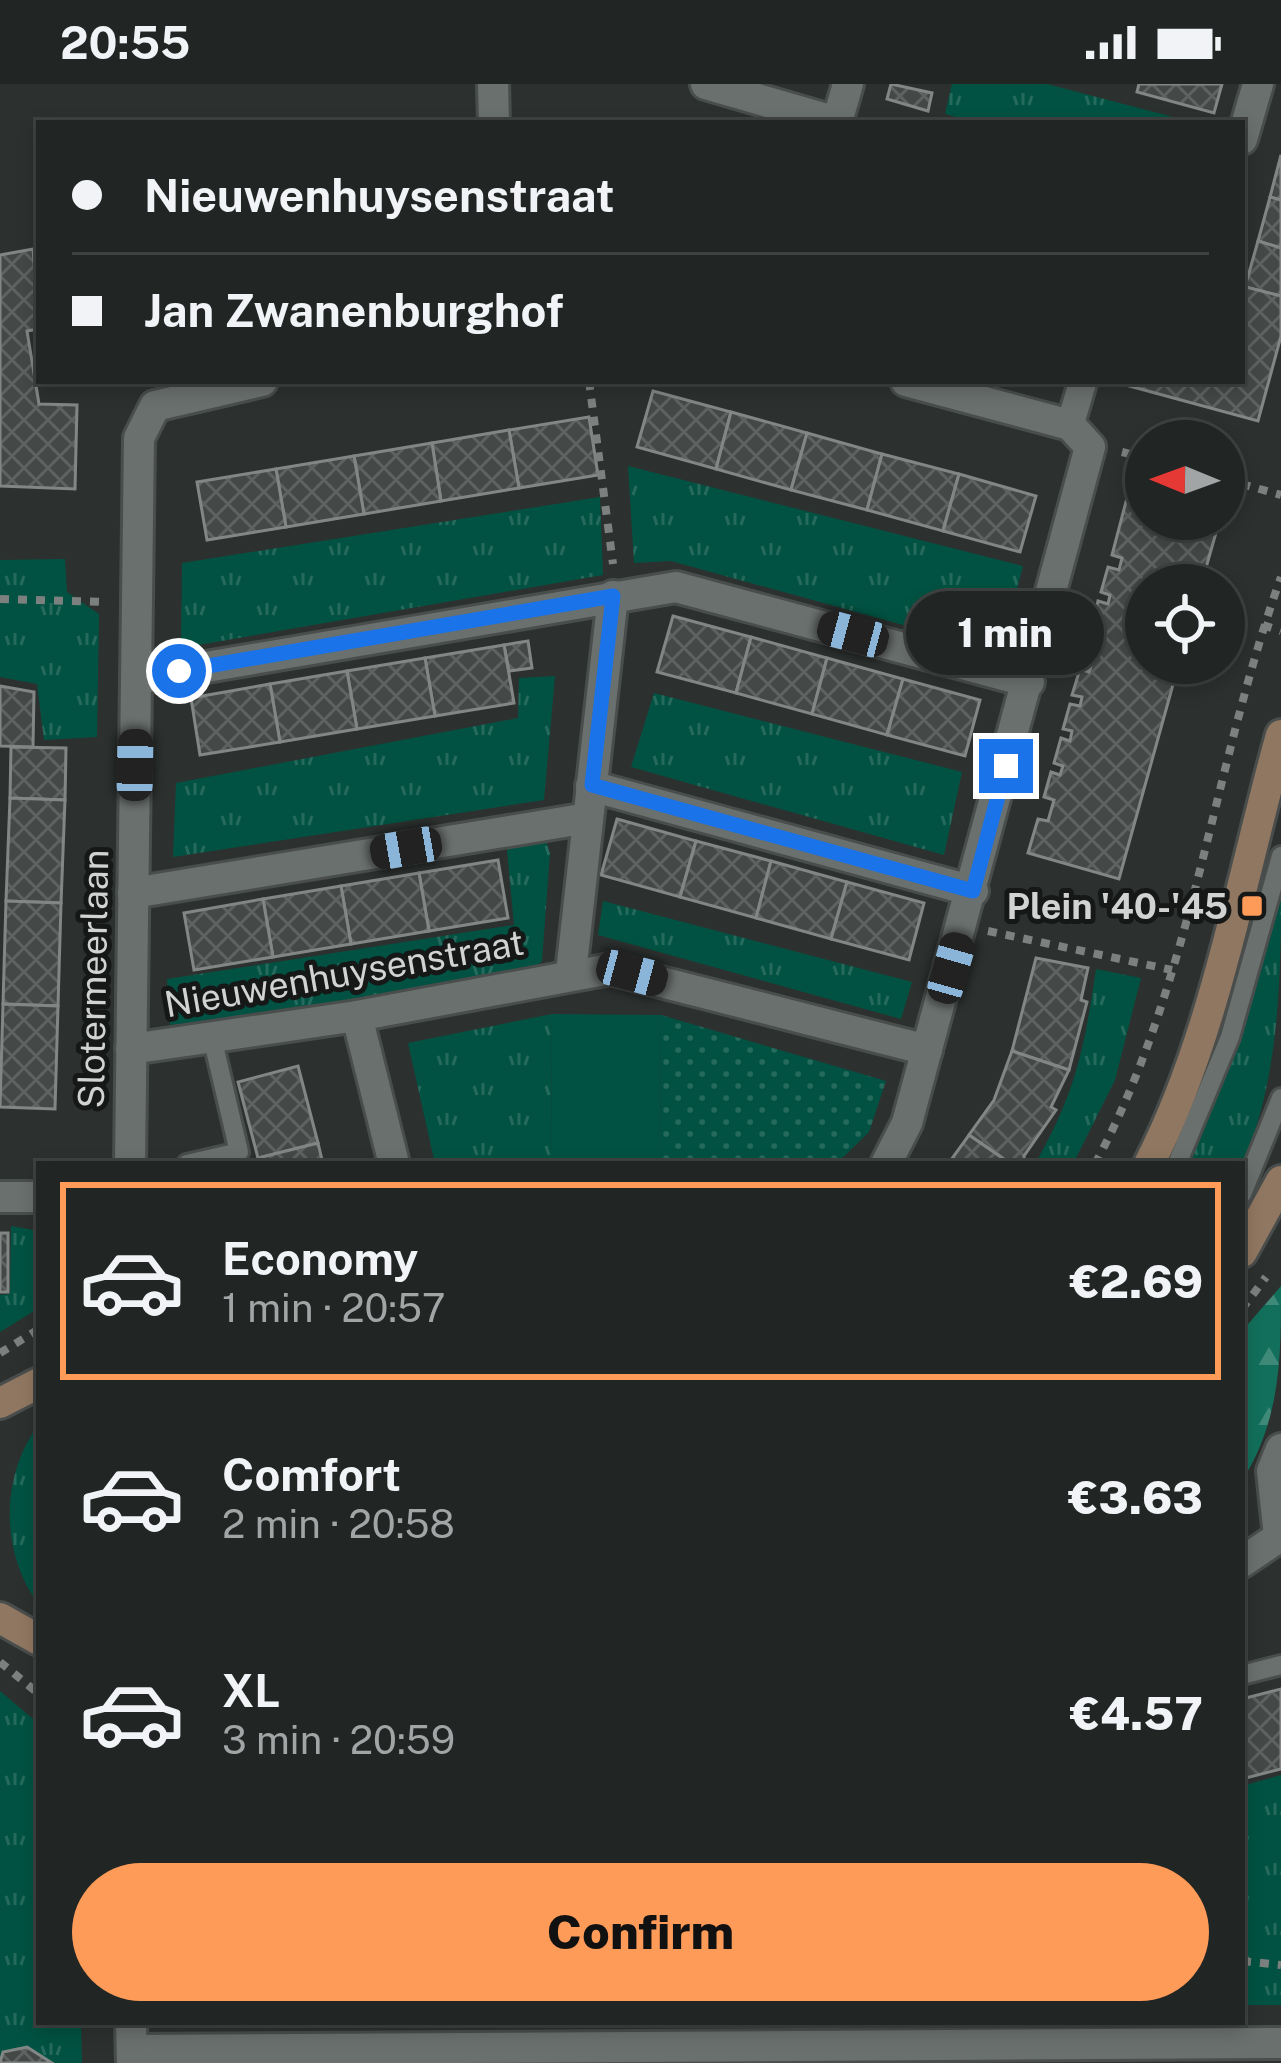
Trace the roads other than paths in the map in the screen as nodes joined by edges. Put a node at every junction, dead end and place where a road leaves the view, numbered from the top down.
1 (493, 84) edge
2 (706, 84) edge
3 (848, 84) edge
4 (1258, 84) edge
5 (494, 120) edge
6 (829, 120) edge
7 (840, 120) edge
8 (1245, 129) edge
9 (247, 384) edge
10 (915, 384) edge
11 (1083, 384) edge
12 (1080, 436) junction
13 (613, 596) junction
14 (136, 679) junction
15 (1029, 682) junction
16 (1281, 735) edge
17 (592, 785) junction
18 (588, 818) junction
19 (1281, 856) edge
20 (973, 891) junction
21 (133, 893) junction
22 (571, 973) junction
23 (357, 1016) junction
24 (212, 1037) junction
25 (131, 1049) junction
26 (927, 1050) junction
27 (1281, 1098) edge
28 (130, 1161) edge
29 (200, 1161) edge
30 (393, 1161) edge
31 (888, 1161) edge
32 (1152, 1161) edge
33 (1179, 1161) edge
34 (1281, 1181) edge
35 (1245, 1187) edge
36 (0, 1197) edge
37 (36, 1197) edge
38 (1245, 1247) edge
39 (36, 1385) edge
40 (0, 1403) edge
41 (1278, 1465) edge
42 (1280, 1538) edge
43 (1245, 1560) edge
44 (0, 1618) edge
45 (36, 1638) edge
46 (1281, 1665) edge
47 (1245, 1674) edge
48 (766, 2033) edge
49 (311, 2034) edge
50 (544, 2034) edge
51 (971, 2034) edge
52 (1281, 2043) edge
53 (132, 2045) edge
54 (921, 2054) edge

1 - 5 street
2 - 6 street
3 - 7 street
4 - 8 street
9 - 14 street, Slotermeerlaan
10 - 12 street
11 - 12 street
12 - 15 street
13 - 14 street
13 - 15 street
13 - 17 street, Nieuwenhuysenstraat
14 - 21 street, Slotermeerlaan
15 - 20 street
16 - 32 main road
17 - 18 street, Nieuwenhuysenstraat
17 - 20 street
18 - 21 street
18 - 22 street, Nieuwenhuysenstraat
19 - 33 lane
20 - 26 street
21 - 25 street, Slotermeerlaan
22 - 23 street, Nieuwenhuysenstraat
22 - 26 street, Nieuwenhuysenstraat
23 - 24 street, Nieuwenhuysenstraat
23 - 30 street
24 - 25 street, Nieuwenhuysenstraat
24 - 29 lane
25 - 28 street, Slotermeerlaan
26 - 31 street
27 - 35 lane
34 - 38 main road
36 - 37 street
39 - 40 main road
41 - 42 street
42 - 43 street
44 - 45 main road
46 - 47 lane
48 - 50 street
48 - 54 street
49 - 50 street
49 - 53 street
51 - 52 street
51 - 54 street

